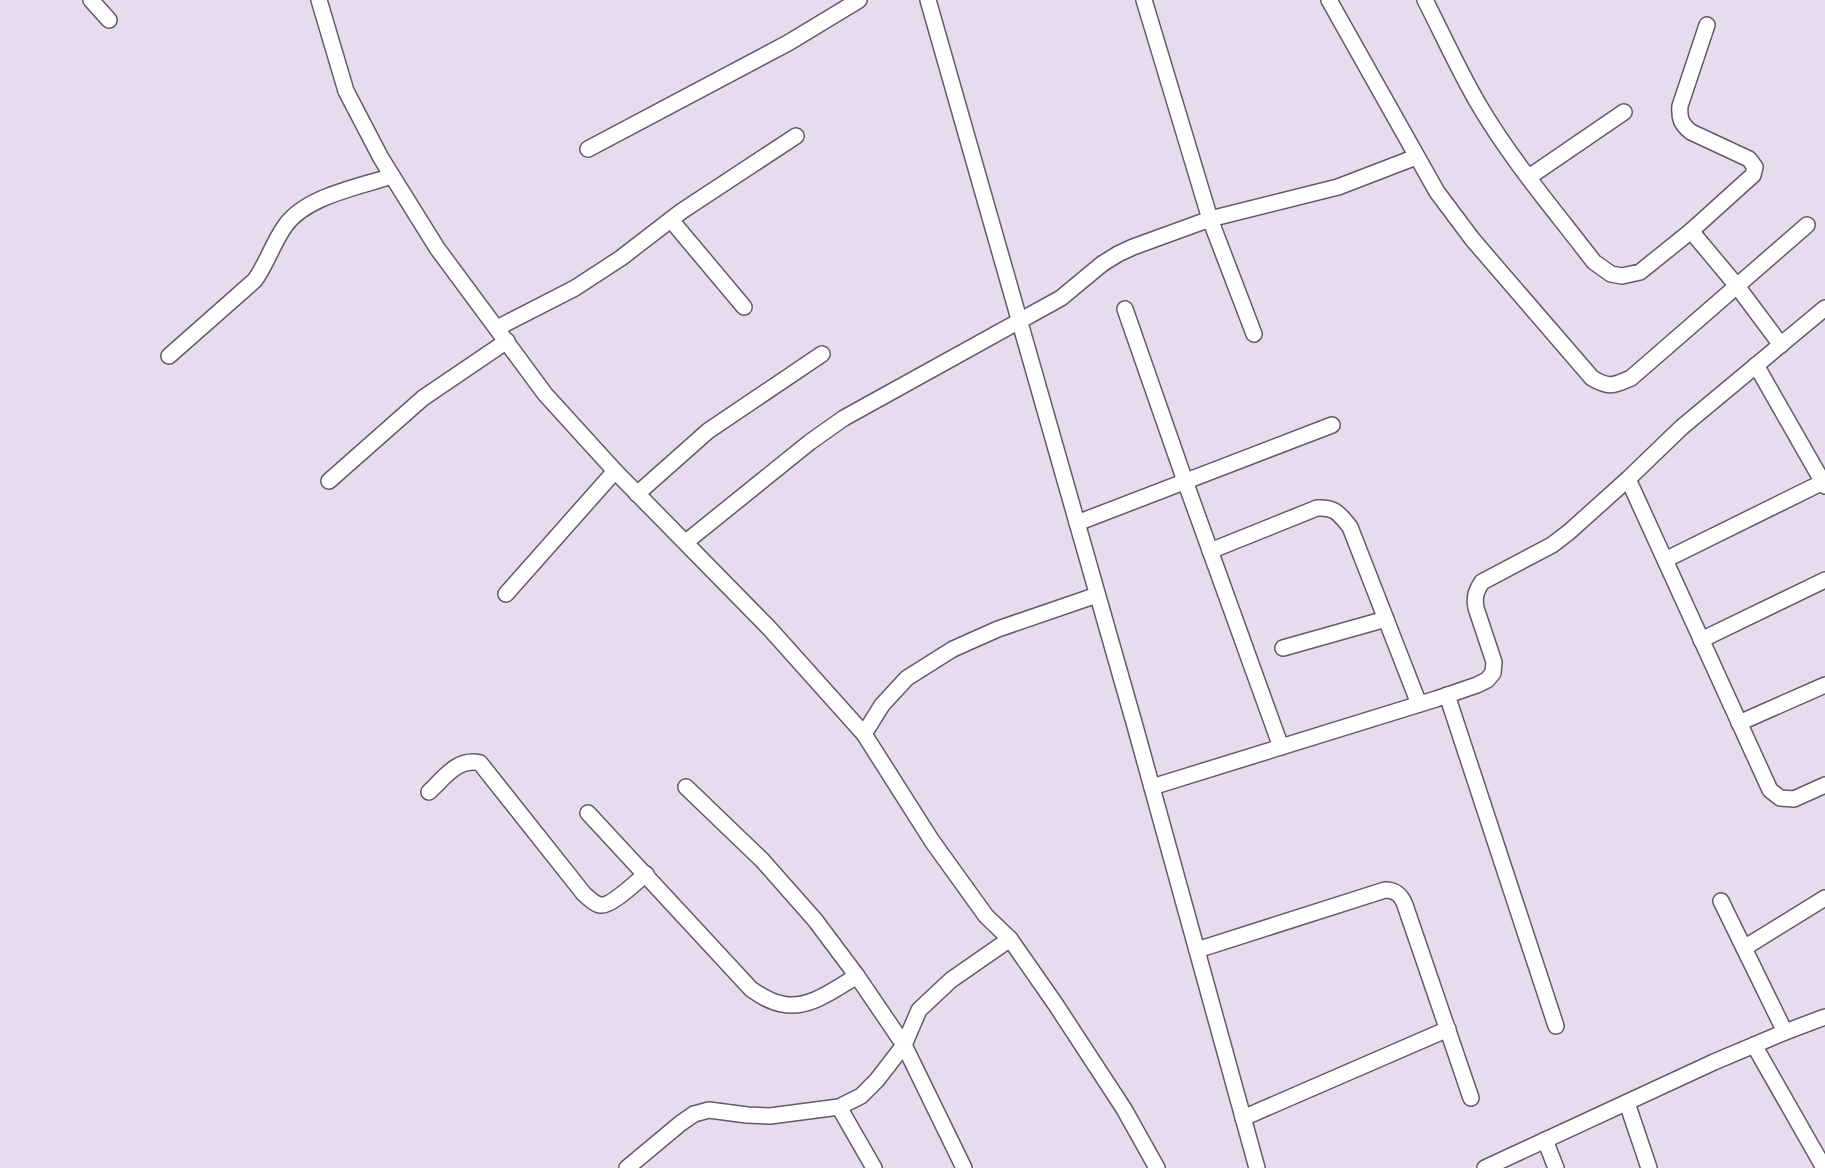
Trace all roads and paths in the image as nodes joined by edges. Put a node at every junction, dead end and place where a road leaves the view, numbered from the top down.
1 (91, 0) edge
2 (319, 0) edge
3 (859, 0) edge
4 (928, 0) edge
5 (1144, 0) edge
6 (1329, 0) edge
7 (1426, 0) edge
8 (109, 20) dead end
9 (1707, 25) dead end
10 (1624, 112) dead end
11 (796, 136) dead end
12 (588, 149) dead end
13 (1416, 157) junction
14 (392, 176) junction
15 (1529, 176) junction
16 (1210, 219) junction
17 (671, 220) junction
18 (1808, 225) dead end
19 (1691, 230) junction
20 (1737, 286) junction
21 (744, 307) dead end
22 (1825, 308) edge
23 (1125, 309) dead end
24 (1019, 323) junction
25 (497, 328) junction
26 (1254, 334) dead end
27 (507, 341) junction
28 (1781, 345) junction
29 (822, 354) dead end
30 (169, 356) dead end
31 (1756, 365) junction
32 (1332, 425) dead end
33 (615, 472) junction
34 (1628, 479) junction
35 (329, 481) dead end
36 (1185, 481) junction
37 (1824, 484) edge
38 (637, 494) junction
39 (1077, 523) junction
40 (686, 542) junction
41 (1210, 551) junction
42 (1665, 560) junction
43 (1825, 580) edge
44 (506, 594) dead end
45 (1098, 595) junction
46 (1386, 619) junction
47 (1701, 640) junction
48 (1283, 648) dead end
49 (1825, 685) edge
50 (1447, 695) junction
51 (1418, 704) junction
52 (1739, 723) junction
53 (864, 734) junction
54 (1281, 747) junction
55 (1825, 785) edge
56 (686, 787) dead end
57 (1152, 787) junction
58 (429, 792) dead end
59 (588, 813) dead end
60 (646, 874) junction
61 (1825, 898) edge
62 (1721, 901) dead end
63 (1010, 939) junction
64 (1744, 948) junction
65 (1197, 950) junction
66 (857, 976) junction
67 (1825, 1017) edge
68 (1556, 1026) dead end
69 (1448, 1029) junction
70 (1785, 1032) junction
71 (904, 1045) junction
72 (1754, 1045) junction
73 (1471, 1098) dead end
74 (1627, 1103) junction
75 (839, 1107) junction
76 (1243, 1118) junction
77 (1545, 1140) junction
78 (627, 1168) edge
79 (874, 1168) edge
80 (964, 1168) edge
81 (1156, 1168) edge
82 (1258, 1168) edge
83 (1485, 1168) edge
84 (1556, 1168) edge
85 (1649, 1168) edge
86 (1824, 1168) edge

1 - 8 street
2 - 14 street
3 - 12 street
4 - 24 street
5 - 16 street
6 - 13 street
7 - 15 street
9 - 19 street
10 - 15 street
11 - 17 street
13 - 16 street
13 - 20 street
14 - 25 street
14 - 30 street
15 - 19 street
16 - 24 street
16 - 26 street
17 - 21 street
17 - 25 street
18 - 20 street
19 - 20 street
20 - 28 street
22 - 28 street
23 - 36 street
24 - 39 street
24 - 40 street
25 - 27 street
27 - 33 street
27 - 35 street
28 - 31 street
29 - 38 street
31 - 34 street
31 - 37 street
32 - 36 street
33 - 38 street
33 - 44 street
34 - 42 street
34 - 50 street
36 - 39 street
36 - 41 street
37 - 42 street
38 - 40 street
39 - 45 street
40 - 53 street
41 - 46 street
41 - 54 street
42 - 47 street
43 - 47 street
45 - 53 street
45 - 57 street
46 - 48 street
46 - 51 street
47 - 52 street
49 - 52 street
50 - 51 street
50 - 68 street
51 - 54 street
52 - 55 street
53 - 63 street
54 - 57 street
56 - 66 street
57 - 65 street
58 - 60 street
59 - 60 street
60 - 66 street
61 - 64 street
62 - 64 street
63 - 71 street
63 - 81 street
64 - 70 street
65 - 69 street
65 - 76 street
66 - 71 street
67 - 70 street
69 - 73 street
69 - 76 street
70 - 72 street
71 - 75 street
71 - 80 street
72 - 74 street
72 - 86 street
74 - 77 street
74 - 85 street
75 - 78 street
75 - 79 street
76 - 82 street
77 - 83 street
77 - 84 street

